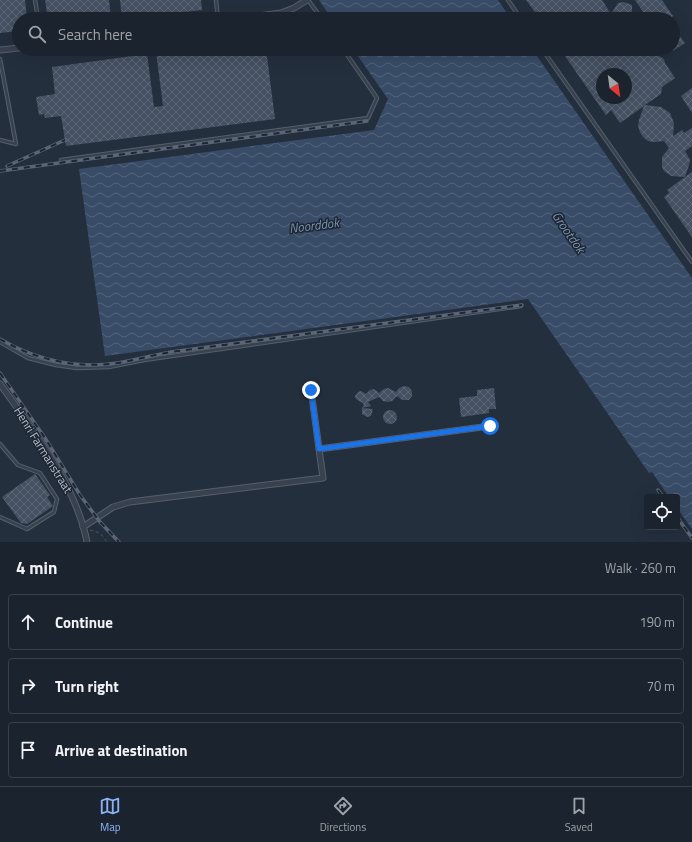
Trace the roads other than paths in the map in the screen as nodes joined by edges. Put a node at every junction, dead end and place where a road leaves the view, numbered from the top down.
1 (35, 0) edge
2 (216, 0) edge
3 (308, 0) edge
4 (508, 0) edge
5 (37, 12) edge
6 (217, 12) edge
7 (284, 12) edge
8 (317, 12) edge
9 (516, 12) edge
10 (12, 49) edge
11 (0, 50) edge
12 (348, 56) edge
13 (547, 56) edge
14 (0, 59) edge
15 (0, 140) edge
16 (61, 160) dead end
17 (692, 262) edge
18 (521, 306) dead end
19 (0, 342) edge
20 (0, 384) edge
21 (311, 390) dead end
22 (490, 426) dead end
23 (0, 444) edge
24 (319, 449) junction
25 (0, 517) edge
26 (83, 527) junction
27 (86, 542) edge

1 - 5 lane
2 - 6 lane
3 - 7 street
3 - 8 lane
4 - 9 lane
10 - 11 street
12 - 16 lane
13 - 17 lane
14 - 15 lane
18 - 19 lane
20 - 26 street, Henri Farmanstraat
21 - 24 street
22 - 24 street
23 - 25 lane
24 - 26 street
26 - 27 street, Henri Farmanstraat

